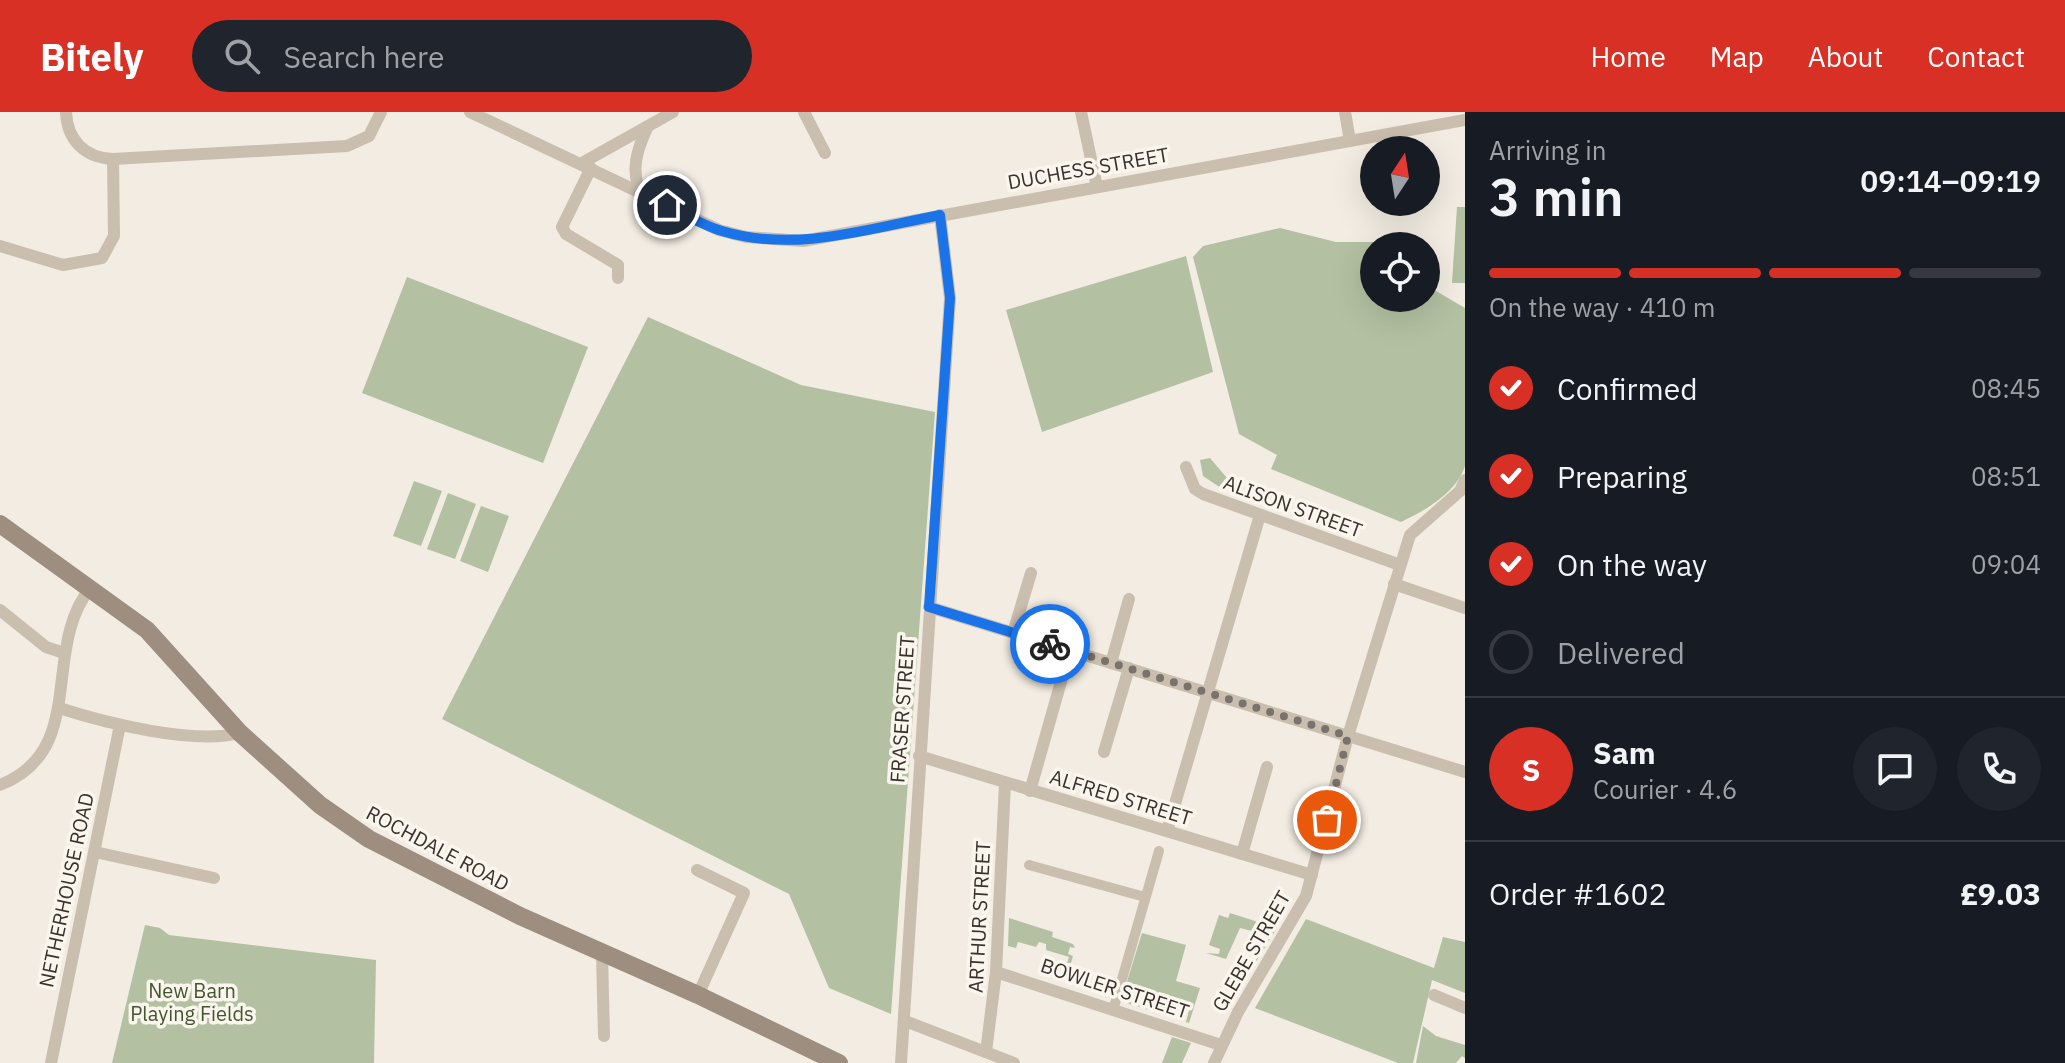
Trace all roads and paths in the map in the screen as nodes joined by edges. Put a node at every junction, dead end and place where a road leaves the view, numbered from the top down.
1 (66, 112) edge
2 (381, 112) edge
3 (470, 112) edge
4 (673, 112) edge
5 (804, 112) edge
6 (1081, 112) edge
7 (1345, 112) edge
8 (1465, 120) edge
9 (647, 128) junction
10 (1350, 141) junction
11 (825, 153) dead end
12 (113, 159) junction
13 (586, 166) junction
14 (1097, 187) junction
15 (641, 193) junction
16 (940, 215) junction
17 (0, 246) edge
18 (618, 278) dead end
19 (1186, 467) dead end
20 (1465, 480) edge
21 (1260, 515) junction
22 (0, 524) edge
23 (1400, 565) junction
24 (1031, 573) dead end
25 (1394, 584) junction
26 (91, 587) junction
27 (1129, 599) dead end
28 (929, 607) junction
29 (1465, 608) edge
30 (0, 610) edge
31 (1013, 633) junction
32 (1070, 650) junction
33 (64, 653) junction
34 (1111, 663) junction
35 (1129, 668) junction
36 (1206, 692) junction
37 (59, 708) junction
38 (120, 725) junction
39 (240, 733) junction
40 (1348, 736) junction
41 (1104, 752) dead end
42 (919, 756) junction
43 (1267, 767) dead end
44 (1465, 772) edge
45 (1005, 783) junction
46 (0, 785) edge
47 (1030, 791) junction
48 (1167, 831) junction
49 (1159, 851) dead end
50 (95, 852) junction
51 (1242, 854) junction
52 (1029, 865) dead end
53 (697, 870) dead end
54 (1312, 875) junction
55 (214, 878) dead end
56 (1145, 897) junction
57 (602, 954) junction
58 (996, 972) junction
59 (698, 995) junction
60 (1434, 995) dead end
61 (1114, 1007) junction
62 (1465, 1008) edge
63 (905, 1021) junction
64 (604, 1036) dead end
65 (1221, 1045) junction
66 (986, 1052) junction
67 (51, 1063) edge
68 (839, 1063) edge
69 (901, 1063) edge
70 (1014, 1063) edge
71 (1214, 1063) edge

1 - 12 street
2 - 12 street
3 - 13 street, DUCHESS STREET
4 - 9 street
5 - 11 street
6 - 14 street
7 - 10 street
8 - 10 street, DUCHESS STREET
9 - 13 street
9 - 15 street
10 - 14 street, DUCHESS STREET
12 - 17 street
13 - 15 street, DUCHESS STREET
13 - 18 street
14 - 16 street, DUCHESS STREET
15 - 16 street, DUCHESS STREET
16 - 28 street, FRASER STREET
19 - 21 street, ALISON STREET
20 - 23 street, GLEBE STREET
21 - 23 street, ALISON STREET
21 - 36 street
22 - 26 main road, ROCHDALE ROAD
23 - 25 street, GLEBE STREET
24 - 31 street
25 - 29 street
25 - 40 street, GLEBE STREET
26 - 33 street
26 - 39 main road, ROCHDALE ROAD
27 - 34 street
28 - 31 street
28 - 42 street, FRASER STREET
30 - 33 street
31 - 32 street
32 - 34 street
32 - 47 street
33 - 37 street
34 - 35 street
35 - 36 street
35 - 41 street
36 - 40 street
36 - 48 street
37 - 38 street
37 - 46 street
38 - 39 street
38 - 50 street, NETHERHOUSE ROAD
39 - 57 main road, ROCHDALE ROAD
40 - 44 street
40 - 54 street, GLEBE STREET
42 - 45 street, ALFRED STREET
42 - 63 street, FRASER STREET
43 - 51 street
45 - 47 street, ALFRED STREET
45 - 58 street, ARTHUR STREET
47 - 48 street, ALFRED STREET
48 - 51 street, ALFRED STREET
49 - 56 street
50 - 55 street
50 - 67 street, NETHERHOUSE ROAD
51 - 54 street, ALFRED STREET
52 - 56 street
53 - 59 street
54 - 65 street, GLEBE STREET
56 - 61 street
57 - 59 main road, ROCHDALE ROAD
57 - 64 street
58 - 61 street, BOWLER STREET
58 - 66 street, ARTHUR STREET
59 - 68 main road, ROCHDALE ROAD
60 - 62 street
61 - 65 street, BOWLER STREET
63 - 66 street
63 - 69 street, FRASER STREET
65 - 71 street, GLEBE STREET
66 - 70 street

